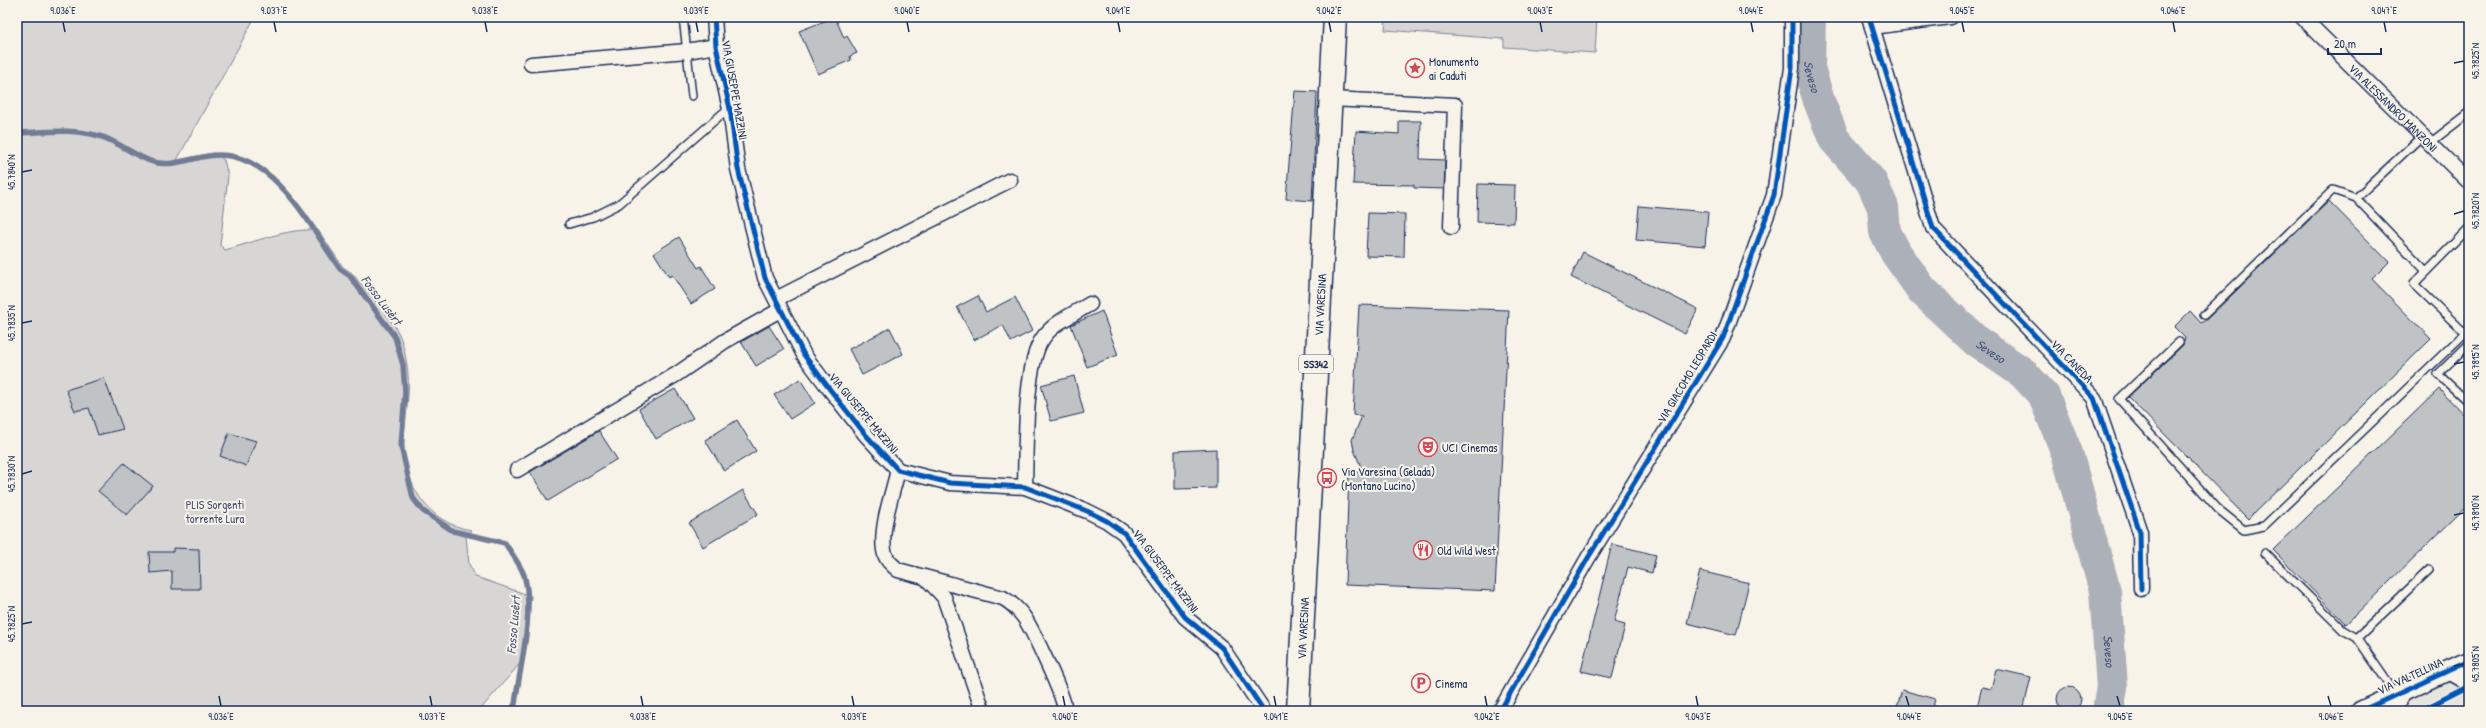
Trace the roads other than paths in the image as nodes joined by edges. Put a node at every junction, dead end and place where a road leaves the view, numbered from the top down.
1 (683, 17) edge
2 (714, 17) edge
3 (1335, 17) edge
4 (1792, 17) edge
5 (1950, 17) edge
6 (2302, 17) edge
7 (1870, 22) edge
8 (716, 46) junction
9 (687, 51) junction
10 (531, 64) dead end
11 (692, 96) dead end
12 (1330, 99) junction
13 (730, 109) junction
14 (2469, 113) edge
15 (2426, 140) junction
16 (1010, 180) dead end
17 (2469, 182) edge
18 (2356, 198) junction
19 (569, 224) dead end
20 (1451, 226) dead end
21 (2469, 228) edge
22 (2426, 272) junction
23 (778, 304) junction
24 (1090, 304) dead end
25 (2204, 315) dead end
26 (2179, 342) dead end
27 (2469, 344) edge
28 (2469, 403) edge
29 (517, 470) dead end
30 (898, 470) junction
31 (1024, 486) junction
32 (2265, 553) dead end
33 (2429, 570) dead end
34 (924, 577) junction
35 (2141, 589) dead end
36 (2357, 638) junction
37 (2469, 661) edge
38 (2446, 671) junction
39 (2469, 684) edge
40 (2399, 697) edge
41 (983, 711) edge
42 (1065, 711) edge
43 (1264, 711) edge
44 (1298, 711) edge
45 (1500, 711) edge
46 (2361, 711) edge

1 - 9 lane
2 - 8 street, VIA GIUSEPPE MAZZINI
3 - 12 main road, VIA VARESINA / SS342
4 - 45 street, VIA GIACOMO LEOPARDI
5 - 7 street
6 - 15 street, VIA ALESSANDRO MANZONI
7 - 35 street, VIA CANEDA
8 - 9 street, VIA GIUSEPPE MAZZINI
8 - 13 street, VIA GIUSEPPE MAZZINI
9 - 10 street, VIA GIUSEPPE MAZZINI
9 - 11 lane
12 - 20 street
12 - 44 main road, VIA VARESINA / SS342
13 - 19 lane
13 - 23 street, VIA GIUSEPPE MAZZINI
14 - 15 lane
15 - 17 street, VIA ALESSANDRO MANZONI
15 - 18 lane
16 - 23 street
18 - 22 lane
18 - 25 lane
21 - 22 lane
22 - 26 lane
23 - 29 street
23 - 30 street, VIA GIUSEPPE MAZZINI
24 - 31 street
27 - 28 lane
30 - 31 street, VIA GIUSEPPE MAZZINI
30 - 34 street
31 - 43 street, VIA GIUSEPPE MAZZINI
32 - 36 lane
33 - 36 lane
34 - 41 street
34 - 42 street
36 - 40 lane
37 - 38 street, VIA VALTELLINA
38 - 39 street
38 - 40 street, VIA VALTELLINA
40 - 46 street, VIA VALTELLINA

